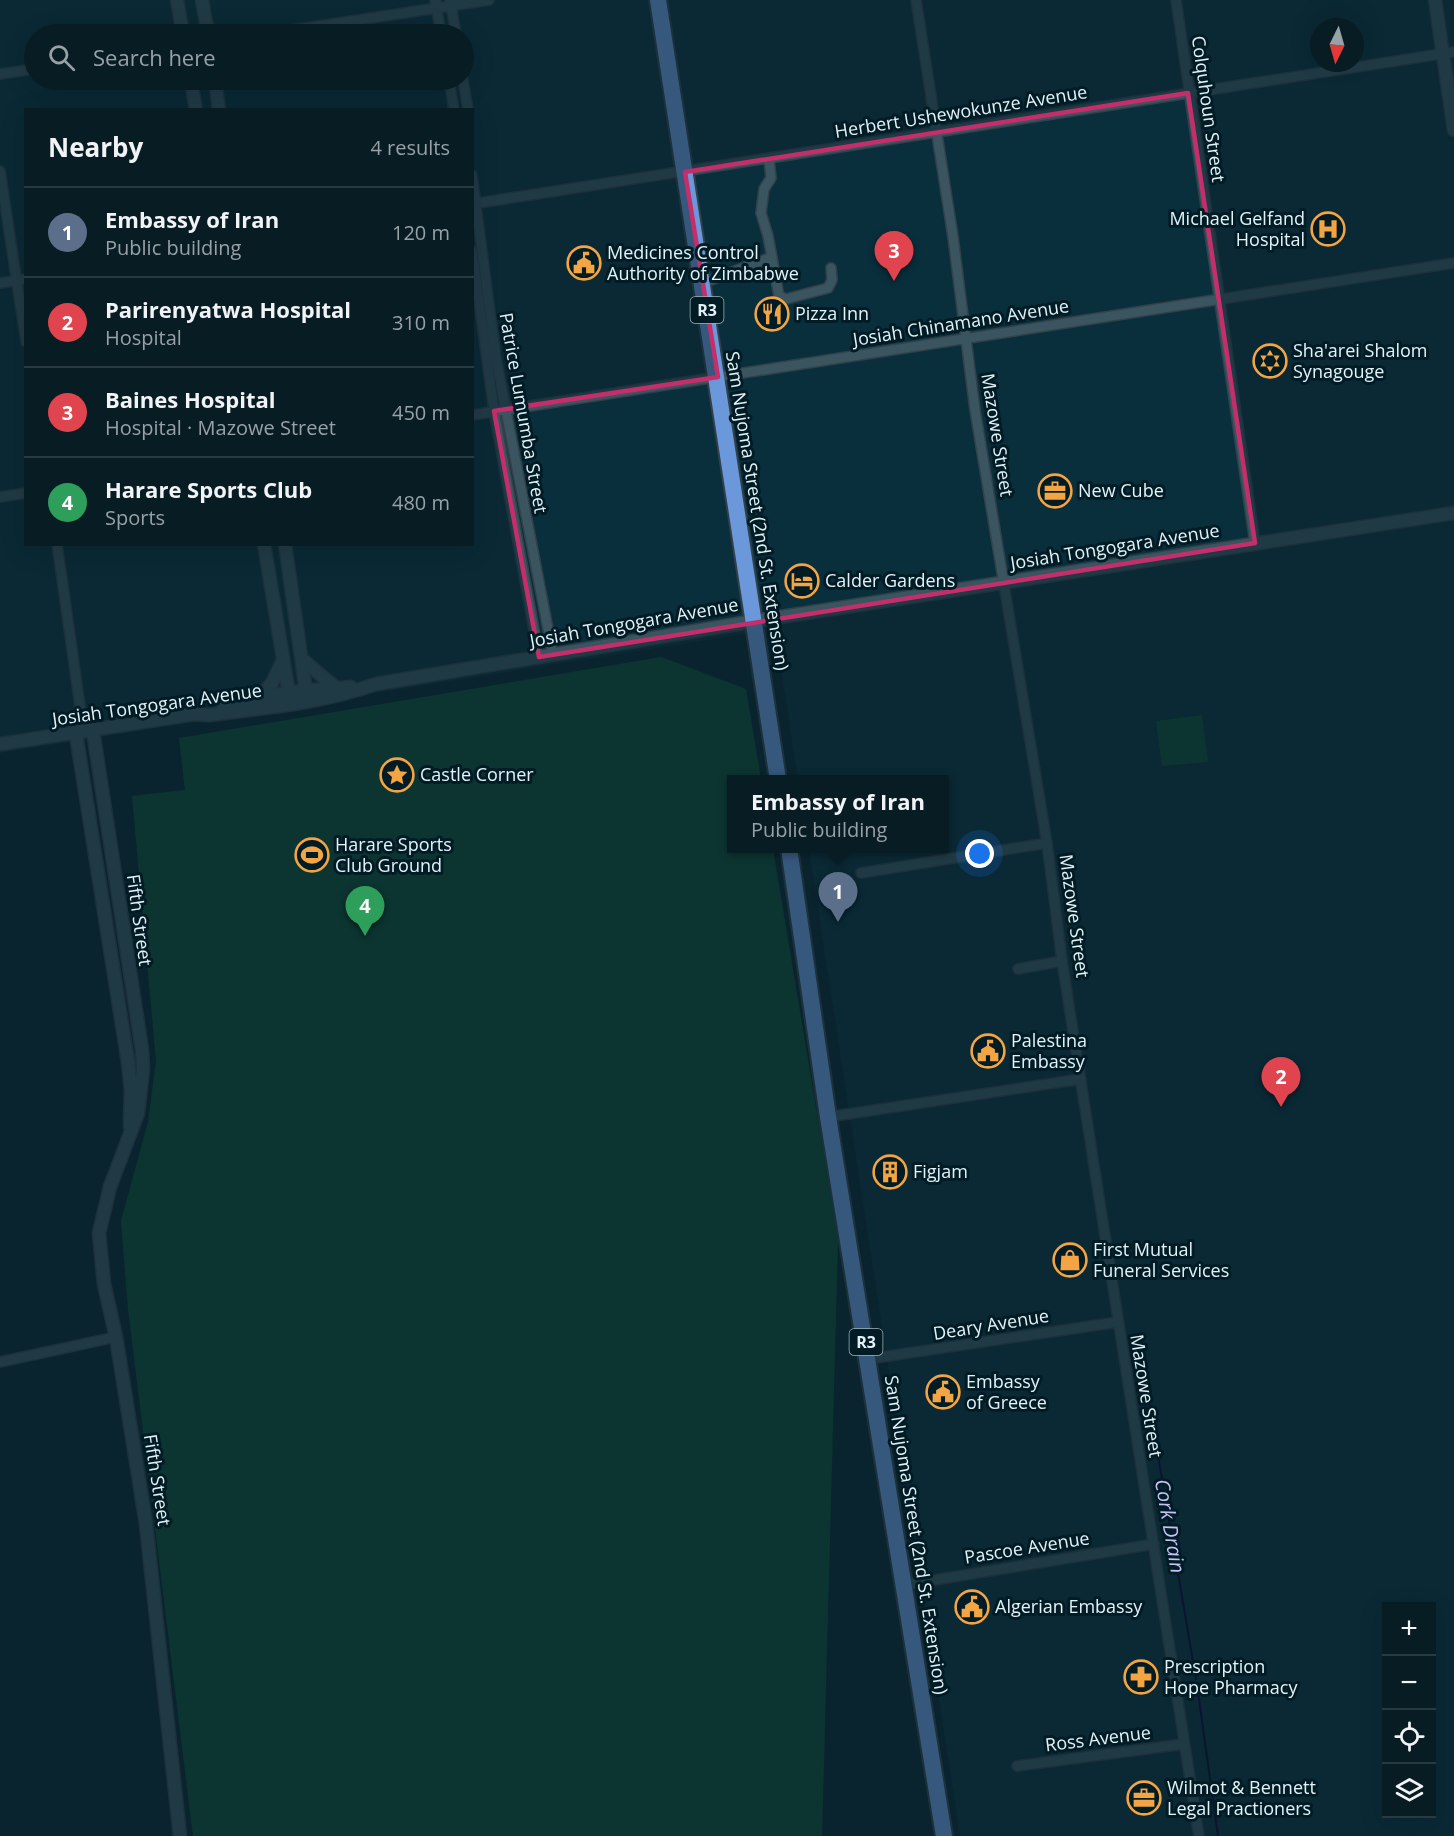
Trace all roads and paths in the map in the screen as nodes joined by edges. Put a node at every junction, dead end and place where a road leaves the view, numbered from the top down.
1 (177, 0) edge
2 (201, 0) edge
3 (489, 0) edge
4 (658, 0) edge
5 (916, 0) edge
6 (1176, 0) edge
7 (1435, 0) edge
8 (450, 3) edge
9 (436, 5) edge
10 (181, 24) edge
11 (206, 24) edge
12 (325, 24) edge
13 (439, 24) edge
14 (454, 24) edge
15 (1449, 53) edge
16 (24, 70) edge
17 (0, 74) edge
18 (193, 90) edge
19 (216, 90) edge
20 (451, 90) edge
21 (465, 90) edge
22 (1188, 93) junction
23 (196, 108) edge
24 (219, 108) edge
25 (454, 108) edge
26 (468, 108) edge
27 (1454, 130) edge
28 (935, 133) junction
29 (769, 159) junction
30 (0, 171) edge
31 (685, 172) junction
32 (474, 204) edge
33 (772, 257) junction
34 (1454, 263) edge
35 (474, 266) edge
36 (831, 268) dead end
37 (22, 279) edge
38 (0, 283) edge
39 (703, 283) junction
40 (1218, 298) junction
41 (24, 310) edge
42 (966, 338) junction
43 (718, 377) junction
44 (505, 409) junction
45 (494, 411) junction
46 (474, 415) edge
47 (24, 493) edge
48 (0, 497) edge
49 (1454, 513) edge
50 (1255, 543) junction
51 (57, 546) edge
52 (264, 546) edge
53 (285, 546) edge
54 (1005, 583) junction
55 (755, 621) junction
56 (553, 655) junction
57 (539, 657) junction
58 (302, 659) junction
59 (283, 660) junction
60 (376, 684) junction
61 (336, 688) junction
62 (307, 696) junction
63 (260, 697) junction
64 (290, 698) junction
65 (81, 713) junction
66 (194, 714) junction
67 (93, 731) junction
68 (76, 734) junction
69 (0, 744) edge
70 (777, 775) edge
71 (1047, 843) junction
72 (790, 853) edge
73 (861, 873) dead end
74 (1062, 961) junction
75 (1018, 969) dead end
76 (1081, 1079) junction
77 (828, 1117) junction
78 (129, 1135) junction
79 (1118, 1322) junction
80 (116, 1338) junction
81 (868, 1359) junction
82 (0, 1362) edge
83 (1154, 1544) junction
84 (904, 1585) junction
85 (1184, 1744) junction
86 (1017, 1766) dead end
87 (180, 1836) edge
88 (944, 1836) edge
89 (1199, 1836) edge

1 - 10 main road
2 - 11 main road
3 - 8 street
4 - 31 highway, Sam Nujoma Street (2nd St. Extension) / R3
5 - 28 street, Mazowe Street
6 - 22 street, Colquhoun Street
7 - 15 main road
8 - 9 street
8 - 14 street
9 - 12 street
9 - 13 street
15 - 22 street, Herbert Ushewokunze Avenue
15 - 27 main road
16 - 17 street
18 - 23 main road
19 - 24 main road
20 - 25 street
21 - 26 street
22 - 28 street, Herbert Ushewokunze Avenue
22 - 40 street, Colquhoun Street
28 - 29 street, Herbert Ushewokunze Avenue
28 - 42 street, Mazowe Street
29 - 31 street, Herbert Ushewokunze Avenue
29 - 33 street
30 - 37 street
31 - 32 street, Herbert Ushewokunze Avenue
31 - 39 highway, Sam Nujoma Street (2nd St. Extension) / R3
32 - 44 street, Patrice Lumumba Street
33 - 36 street
33 - 39 street
34 - 40 street, Josiah Chinamano Avenue
35 - 45 street, Patrice Lumumba Street
37 - 38 street
37 - 41 street
39 - 43 highway, Sam Nujoma Street (2nd St. Extension) / R3
40 - 42 street, Josiah Chinamano Avenue
40 - 50 street, Colquhoun Street
42 - 43 street, Josiah Chinamano Avenue
42 - 54 street, Mazowe Street
43 - 44 street, Josiah Chinamano Avenue
43 - 55 highway, Sam Nujoma Street (2nd St. Extension) / R3
44 - 45 street, Josiah Chinamano Avenue
44 - 56 street, Patrice Lumumba Street
45 - 46 street, Josiah Chinamano Avenue
45 - 57 street, Patrice Lumumba Street
47 - 48 street
49 - 50 main road, Josiah Tongogara Avenue
50 - 54 main road, Josiah Tongogara Avenue
51 - 65 street, Fifth Street
52 - 59 main road
53 - 58 main road
54 - 55 main road, Josiah Tongogara Avenue
54 - 71 street, Mazowe Street
55 - 56 main road, Josiah Tongogara Avenue
55 - 70 highway, Sam Nujoma Street (2nd St. Extension) / R3
56 - 57 main road, Josiah Tongogara Avenue
57 - 60 main road, Josiah Tongogara Avenue
58 - 61 main road
58 - 62 main road
59 - 63 main road
59 - 64 main road
60 - 61 main road
60 - 62 main road, Josiah Tongogara Avenue
61 - 62 main road
62 - 64 main road
63 - 64 main road
63 - 66 main road
64 - 66 main road, Josiah Tongogara Avenue
65 - 67 main road, Fifth Street
65 - 68 main road, Fifth Street
66 - 67 main road, Josiah Tongogara Avenue
67 - 68 main road, Josiah Tongogara Avenue
67 - 78 main road, Fifth Street
68 - 69 main road, Josiah Tongogara Avenue
68 - 78 main road, Fifth Street
71 - 73 street
71 - 74 street, Mazowe Street
72 - 77 highway, Sam Nujoma Street (2nd St. Extension) / R3
74 - 75 street
74 - 76 street, Mazowe Street
76 - 77 street
76 - 79 street, Mazowe Street
77 - 81 highway, Sam Nujoma Street (2nd St. Extension) / R3
78 - 80 main road, Fifth Street
79 - 81 street, Deary Avenue
79 - 83 street, Mazowe Street
80 - 82 street
80 - 87 main road, Fifth Street
81 - 84 highway, Sam Nujoma Street (2nd St. Extension) / R3
83 - 84 street, Pascoe Avenue
83 - 85 street, Mazowe Street
84 - 88 highway, Sam Nujoma Street (2nd St. Extension) / R3
85 - 86 street, Ross Avenue
85 - 89 street, Mazowe Street

